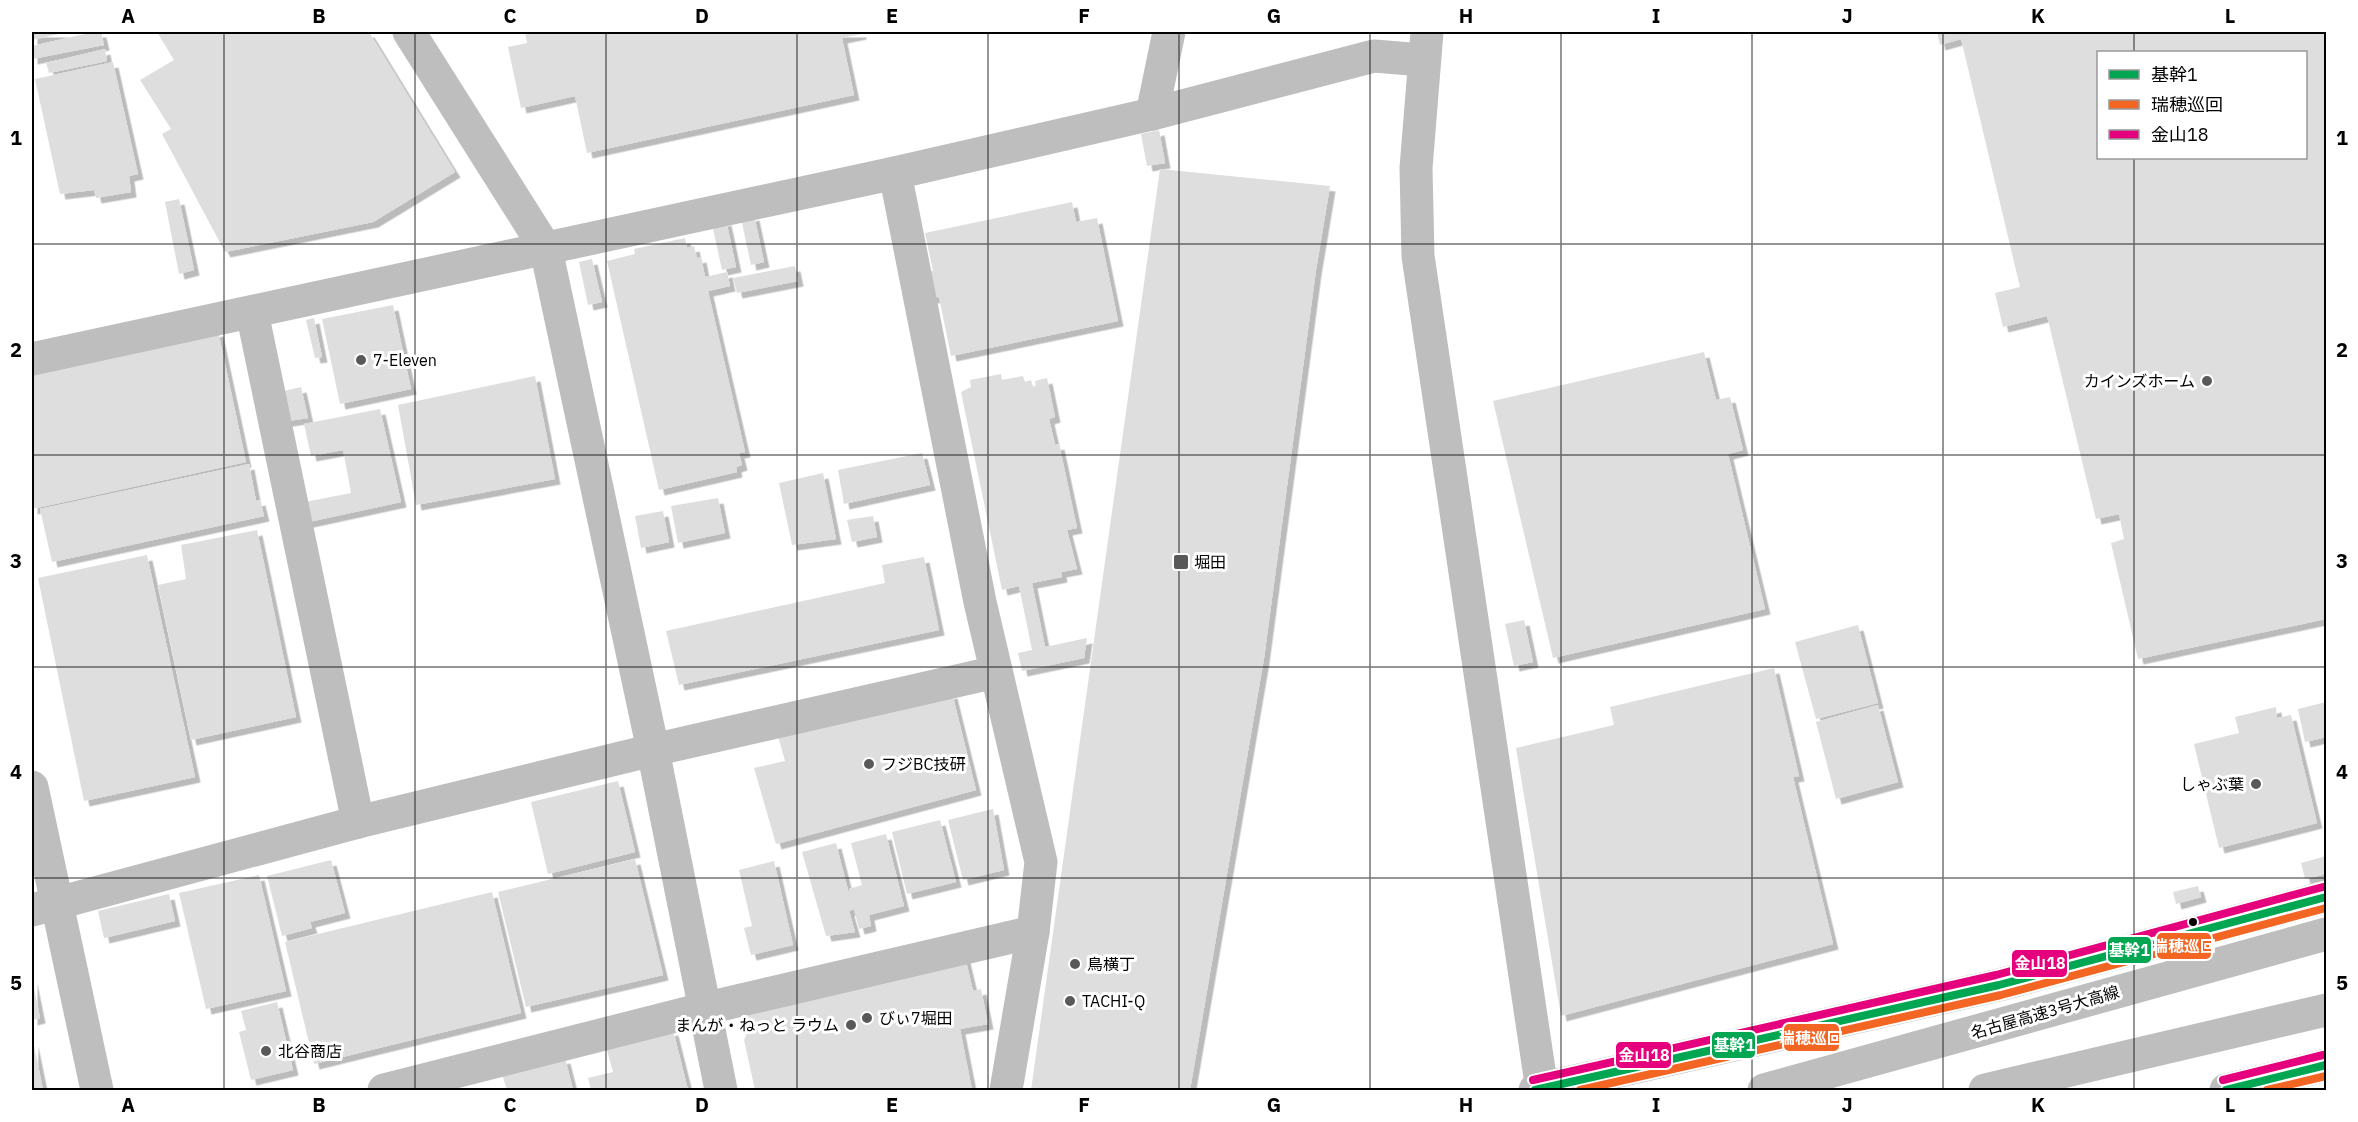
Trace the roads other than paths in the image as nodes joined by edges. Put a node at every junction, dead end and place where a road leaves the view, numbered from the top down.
1 (409, 32) edge
2 (1169, 32) edge
3 (1425, 46) edge
4 (1152, 114) junction
5 (895, 173) junction
6 (546, 249) junction
7 (252, 312) junction
8 (32, 359) edge
9 (996, 672) junction
10 (653, 750) junction
11 (32, 787) edge
12 (358, 822) junction
13 (2326, 897) edge
14 (44, 907) edge
15 (1033, 932) junction
16 (2326, 934) edge
17 (703, 1009) junction
18 (2326, 1010) edge
19 (2326, 1065) edge
20 (97, 1090) edge
21 (384, 1090) edge
22 (721, 1090) edge
23 (1006, 1090) edge
24 (1540, 1090) edge
25 (1764, 1090) edge
26 (1985, 1090) edge
27 (2226, 1090) edge

1 - 6 main road
2 - 4 main road
3 - 4 main road
3 - 24 main road
4 - 5 main road
5 - 6 main road
5 - 9 main road
6 - 7 main road
6 - 10 main road
7 - 8 main road
7 - 12 main road
9 - 10 main road
9 - 15 main road
10 - 12 main road
10 - 17 main road
11 - 14 main road
12 - 14 main road
13 - 24 main road
14 - 20 main road
15 - 17 main road
15 - 23 main road
16 - 25 main road, 名古屋高速3号大高線
17 - 21 main road
17 - 22 main road
18 - 26 main road
19 - 27 main road

